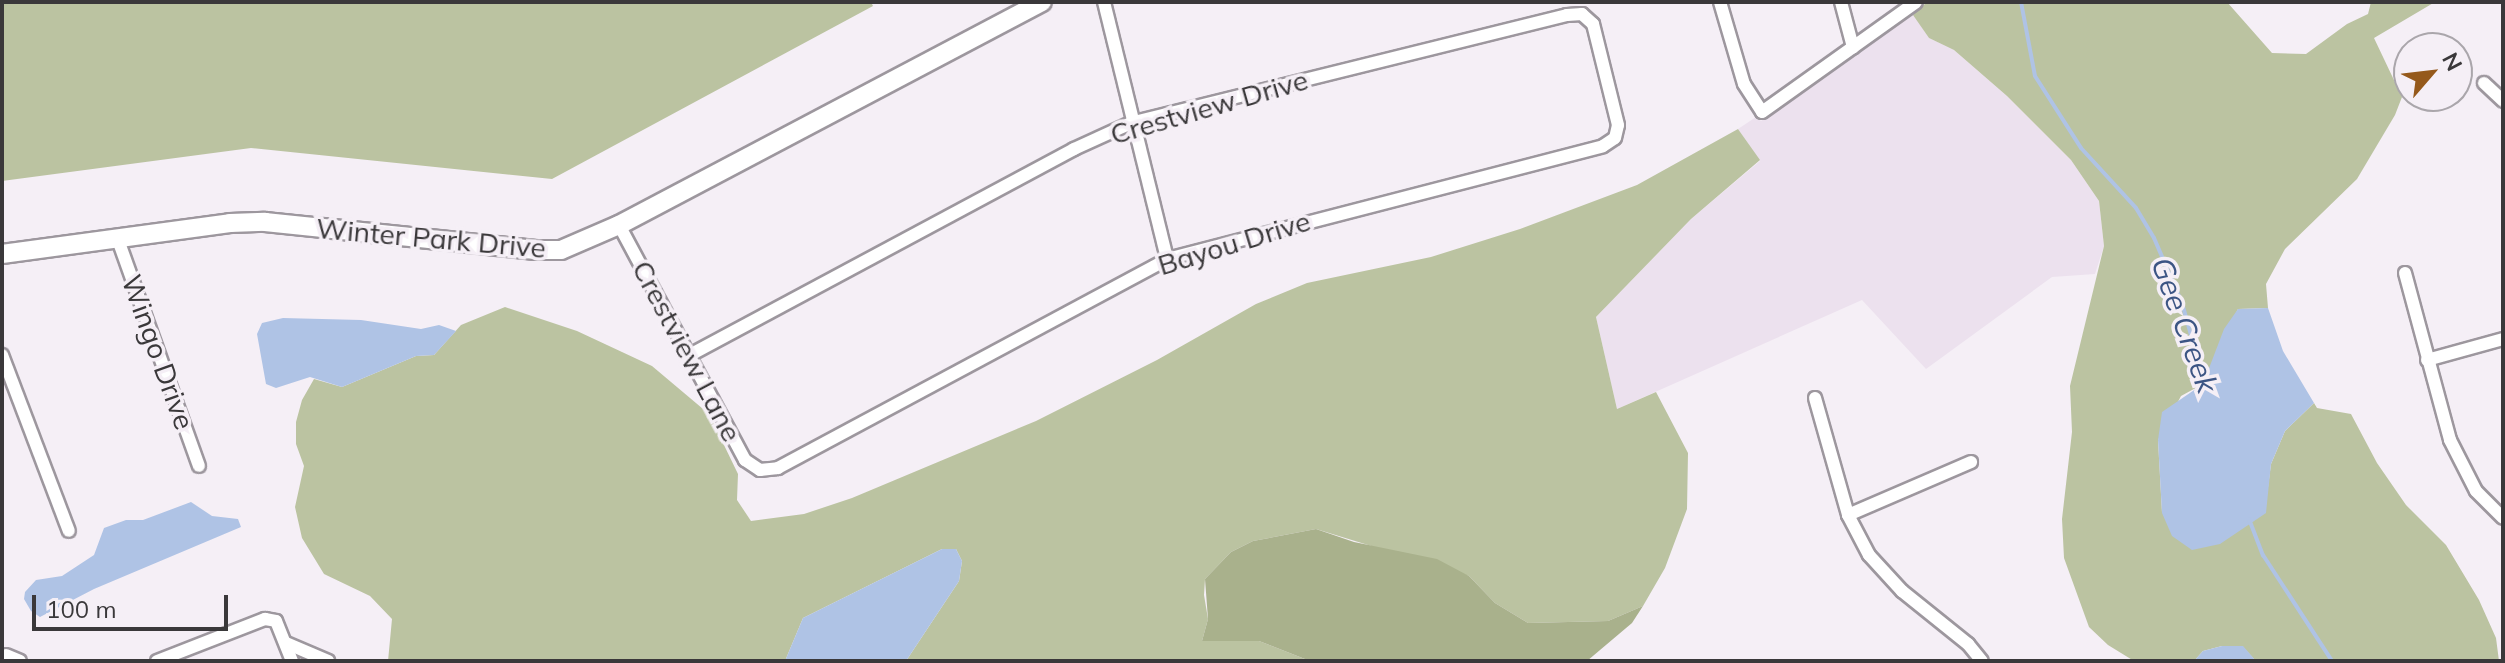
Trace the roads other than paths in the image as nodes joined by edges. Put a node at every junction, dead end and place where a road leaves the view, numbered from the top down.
1 (1042, 2) edge
2 (1104, 2) edge
3 (1720, 2) edge
4 (1841, 2) edge
5 (1916, 2) edge
6 (1582, 14) joint
7 (1853, 47) junction
8 (2484, 83) dead end
9 (2503, 101) edge
10 (1131, 123) junction
11 (619, 225) junction
12 (117, 237) junction
13 (2, 254) edge
14 (1167, 259) junction
15 (2405, 273) dead end
16 (2503, 339) edge
17 (2, 355) edge
18 (690, 355) junction
19 (2427, 360) junction
20 (1815, 398) dead end
21 (1971, 462) dead end
22 (199, 466) dead end
23 (760, 470) joint
24 (1848, 515) junction
25 (2503, 518) edge
26 (69, 531) dead end
27 (286, 643) junction
28 (6, 655) dead end
29 (287, 660) edge
30 (20, 661) edge
31 (157, 661) edge
32 (328, 661) edge
33 (1982, 661) edge

1 - 11 street, Winter Park Drive
2 - 10 street
3 - 7 street
4 - 7 street
5 - 7 street
6 - 10 street, Crestview Drive
6 - 14 street, Bayou Drive
8 - 9 street
10 - 14 street
10 - 18 street, Crestview Drive
11 - 12 street, Winter Park Drive
11 - 18 street, Crestview Lane
12 - 13 street, Winter Park Drive
12 - 22 street, Wingo Drive
14 - 23 street, Bayou Drive
15 - 19 street
16 - 19 street
17 - 26 street
18 - 23 street, Crestview Lane
19 - 25 street
20 - 24 street
21 - 24 street
24 - 33 street
27 - 29 street
27 - 31 street
27 - 32 street
28 - 30 street

